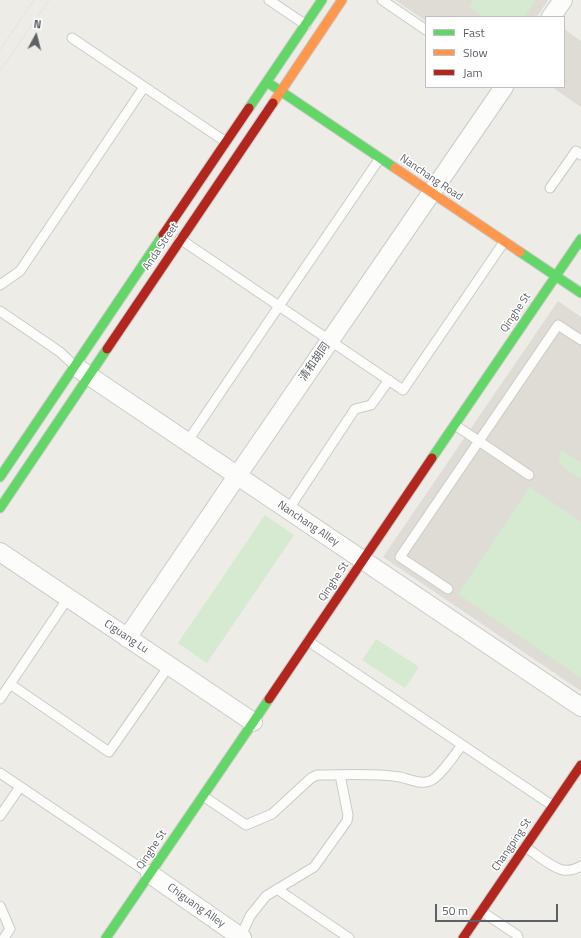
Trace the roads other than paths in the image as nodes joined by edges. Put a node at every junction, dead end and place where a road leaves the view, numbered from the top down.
1 (269, 0) edge
2 (322, 0) edge
3 (342, 0) edge
4 (382, 0) edge
5 (563, 0) edge
6 (552, 16) edge
7 (306, 25) junction
8 (425, 29) edge
9 (72, 38) dead end
10 (267, 82) junction
11 (144, 87) junction
12 (503, 88) edge
13 (280, 91) junction
14 (226, 142) junction
15 (581, 155) edge
16 (380, 158) junction
17 (550, 188) dead end
18 (432, 193) junction
19 (581, 238) edge
20 (180, 240) junction
21 (504, 242) junction
22 (556, 276) junction
23 (0, 284) edge
24 (581, 293) edge
25 (278, 306) junction
26 (0, 311) edge
27 (581, 340) edge
28 (330, 341) junction
29 (82, 371) junction
30 (389, 380) junction
31 (455, 425) junction
32 (479, 441) junction
33 (187, 442) junction
34 (529, 475) dead end
35 (237, 476) junction
36 (0, 477) edge
37 (0, 508) edge
38 (288, 510) junction
39 (0, 552) edge
40 (362, 560) junction
41 (448, 590) dead end
42 (68, 598) junction
43 (127, 638) junction
44 (308, 641) junction
45 (169, 666) junction
46 (10, 684) junction
47 (0, 699) edge
48 (581, 708) edge
49 (253, 722) junction
50 (462, 745) junction
51 (581, 765) edge
52 (0, 773) edge
53 (340, 775) junction
54 (20, 787) junction
55 (203, 796) junction
56 (553, 806) junction
57 (0, 816) edge
58 (525, 847) junction
59 (581, 866) edge
60 (150, 874) junction
61 (277, 889) junction
62 (0, 906) edge
63 (481, 911) junction
64 (4, 938) edge
65 (106, 938) edge
66 (241, 938) edge
67 (349, 938) edge
68 (463, 938) edge
69 (518, 938) edge

1 - 7 lane
2 - 7 street, Anda Street
3 - 13 street, Anda Street
4 - 8 lane
5 - 6 street
7 - 10 street, Anda Street
9 - 11 lane
10 - 13 street, Nanchang Road
10 - 14 street, Anda Street
11 - 14 lane
11 - 23 lane
12 - 18 street, 清和胡同
13 - 16 street, Nanchang Road
13 - 20 street, Anda Street
14 - 29 street, Anda Street
15 - 17 lane
16 - 18 street, Nanchang Road
16 - 25 lane
18 - 21 street, Nanchang Road
18 - 28 street, 清和胡同
19 - 22 street, Qinghe St
20 - 25 lane
20 - 29 street, Anda Street
21 - 22 street, Nanchang Road
21 - 30 lane
22 - 24 street, Nanchang Road
22 - 31 street, Qinghe St
25 - 28 lane
25 - 33 lane
26 - 29 lane
27 - 32 lane
28 - 30 lane
28 - 35 street, 清和胡同
29 - 33 street, Nanchang Alley
29 - 36 street, Anda Street
29 - 37 street, Anda Street
30 - 38 lane
31 - 32 lane
31 - 40 street, Qinghe St
32 - 34 lane
32 - 41 lane
33 - 35 street, Nanchang Alley
35 - 38 street, Nanchang Alley
35 - 43 street, 清和胡同
38 - 40 street, Nanchang Alley
39 - 42 street, Ciguang Lu
40 - 44 street, Qinghe St
40 - 48 street, Nanchang Alley
42 - 43 street, Ciguang Lu
42 - 46 lane
43 - 45 street, Ciguang Lu
44 - 49 street, Qinghe St
44 - 50 lane
45 - 46 lane
45 - 49 street, Ciguang Lu
46 - 47 lane
49 - 55 street, Qinghe St
50 - 53 lane
50 - 56 lane
51 - 56 street, Changping St
52 - 54 lane
53 - 55 lane
53 - 61 lane
54 - 57 lane
54 - 60 lane
55 - 60 street, Qinghe St
56 - 58 street, Changping St
58 - 59 lane
58 - 63 street, Changping St
60 - 65 street, Qinghe St
60 - 66 street, Chiguang Alley
61 - 66 lane
61 - 67 lane
62 - 64 lane
63 - 68 street, Changping St
63 - 69 lane

